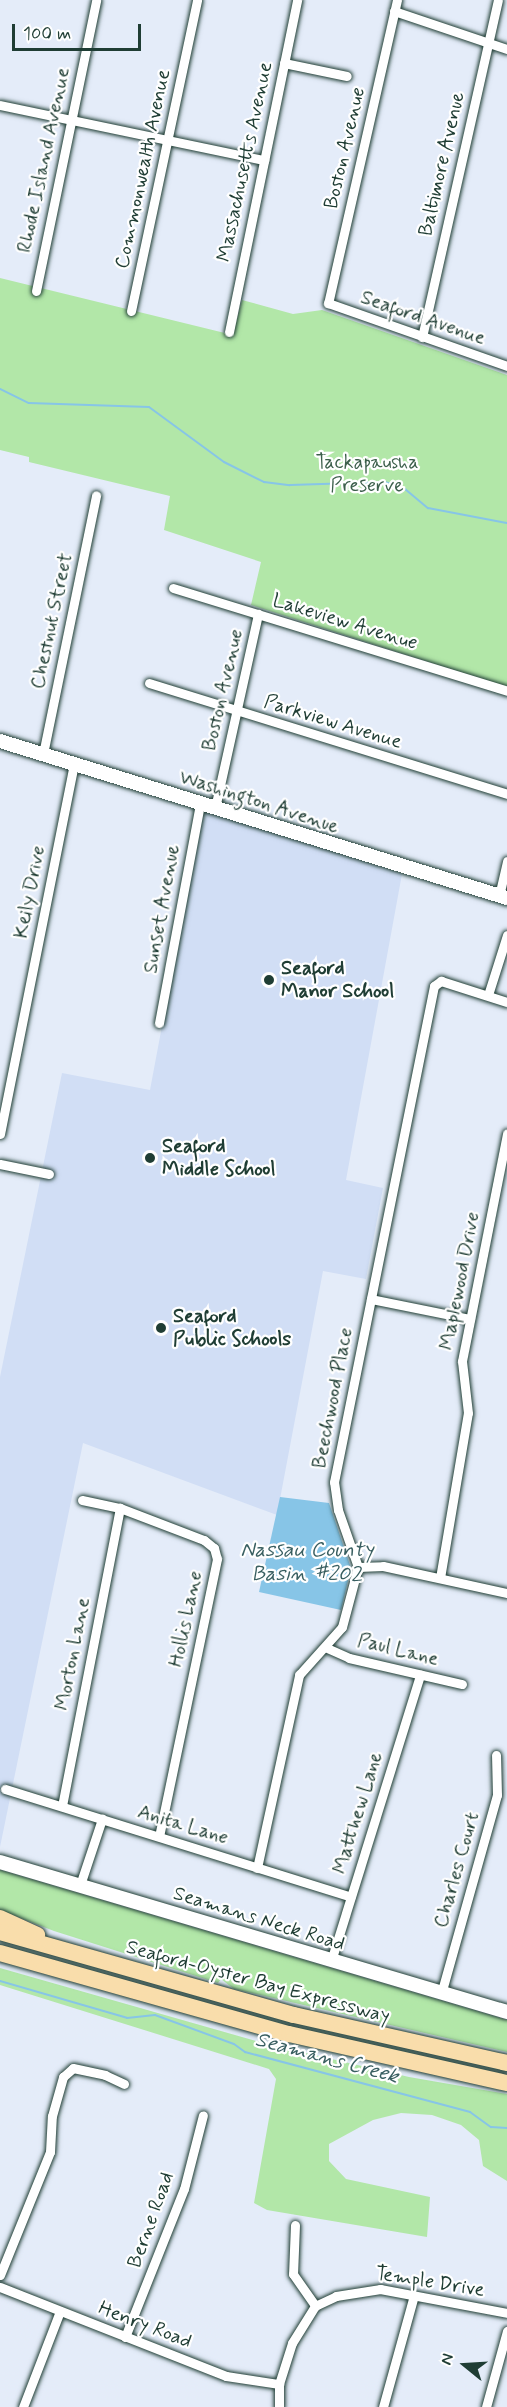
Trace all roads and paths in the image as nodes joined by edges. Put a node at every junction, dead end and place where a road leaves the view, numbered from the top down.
1 (96, 0) edge
2 (197, 0) edge
3 (297, 0) edge
4 (396, 0) edge
5 (498, 0) edge
6 (394, 11) junction
7 (488, 43) junction
8 (507, 50) edge
9 (284, 63) junction
10 (347, 76) dead end
11 (0, 105) edge
12 (71, 120) junction
13 (167, 140) junction
14 (264, 160) junction
15 (36, 291) dead end
16 (328, 303) joint
17 (132, 311) dead end
18 (229, 332) dead end
19 (422, 337) junction
20 (507, 366) edge
21 (96, 495) dead end
22 (173, 588) dead end
23 (258, 614) junction
24 (149, 683) dead end
25 (507, 691) edge
26 (237, 711) junction
27 (0, 741) edge
28 (43, 753) junction
29 (74, 763) junction
30 (507, 795) edge
31 (200, 802) junction
32 (215, 808) junction
33 (507, 861) edge
34 (503, 897) edge
35 (507, 935) edge
36 (488, 996) junction
37 (507, 1002) edge
38 (159, 1023) dead end
39 (4, 1088) edge
40 (507, 1133) edge
41 (0, 1134) edge
42 (0, 1164) edge
43 (49, 1174) dead end
44 (371, 1299) junction
45 (470, 1319) junction
46 (82, 1500) dead end
47 (120, 1508) junction
48 (358, 1567) junction
49 (440, 1578) junction
50 (507, 1593) edge
51 (327, 1648) junction
52 (420, 1675) junction
53 (462, 1684) dead end
54 (496, 1755) dead end
55 (5, 1789) dead end
56 (62, 1806) junction
57 (102, 1819) junction
58 (159, 1836) junction
59 (0, 1862) edge
60 (257, 1868) junction
61 (81, 1885) junction
62 (351, 1897) junction
63 (0, 1918) edge
64 (0, 1932) edge
65 (0, 1953) edge
66 (93, 1960) junction
67 (331, 1961) junction
68 (441, 1994) junction
69 (507, 2012) edge
70 (507, 2063) edge
71 (507, 2083) edge
72 (124, 2084) dead end
73 (203, 2115) dead end
74 (296, 2225) dead end
75 (0, 2276) edge
76 (0, 2287) edge
77 (414, 2295) junction
78 (315, 2306) junction
79 (60, 2311) junction
80 (507, 2313) edge
81 (507, 2331) edge
82 (125, 2337) junction
83 (279, 2384) junction
84 (23, 2407) edge
85 (279, 2407) edge
86 (383, 2407) edge
87 (486, 2407) edge

1 - 12 street, Rhode Island Avenue
2 - 13 street, Commonwealth Avenue
3 - 9 street, Massachusetts Avenue
4 - 6 street, Boston Avenue
5 - 7 street, Baltimore Avenue
6 - 7 street
6 - 16 street, Boston Avenue
7 - 8 street
7 - 19 street, Baltimore Avenue
9 - 10 street
9 - 14 street, Massachusetts Avenue
11 - 12 street
12 - 13 street
12 - 15 street, Rhode Island Avenue
13 - 14 street
13 - 17 street, Commonwealth Avenue
14 - 18 street, Massachusetts Avenue
16 - 19 street, Seaford Avenue
19 - 20 street, Seaford Avenue
21 - 28 street, Chestnut Street
22 - 23 street, Lakeview Avenue
23 - 25 street, Lakeview Avenue
23 - 26 street, Boston Avenue
24 - 26 street, Parkview Avenue
26 - 30 street, Parkview Avenue
26 - 32 street, Boston Avenue
27 - 28 street, Washington Avenue
28 - 29 street, Washington Avenue
29 - 31 street, Washington Avenue
29 - 39 street, Keily Drive
31 - 32 street, Washington Avenue
31 - 38 street, Sunset Avenue
32 - 34 street, Washington Avenue
33 - 34 street
35 - 36 street
36 - 37 street
36 - 44 street, Beechwood Place
39 - 41 street, Keily Drive
40 - 45 street, Maplewood Drive
42 - 43 street
44 - 45 street
44 - 48 street, Beechwood Place
45 - 49 street, Maplewood Drive
46 - 47 street, Hollis Lane
47 - 56 street, Morton Lane
47 - 58 street, Hollis Lane
48 - 49 street
48 - 51 street
49 - 50 street
51 - 52 street, Paul Lane
51 - 60 street
52 - 53 street, Paul Lane
52 - 62 street, Matthew Lane
54 - 68 street, Charles Court
55 - 56 street, Anita Lane
56 - 57 street, Anita Lane
57 - 58 street, Anita Lane
57 - 61 street
58 - 60 street, Anita Lane
59 - 61 street, Seamans Neck Road
60 - 62 street, Anita Lane
61 - 67 street, Seamans Neck Road
62 - 67 street, Matthew Lane
63 - 66 highway
64 - 66 highway, Seaford-Oyster Bay Expressway
65 - 71 highway, Seaford-Oyster Bay Expressway
66 - 70 highway, Seaford-Oyster Bay Expressway
67 - 68 street, Seamans Neck Road
68 - 69 street, Seamans Neck Road
72 - 75 street
73 - 82 street, Berne Road
74 - 78 street
76 - 79 street, Henry Road
77 - 78 street, Temple Drive
77 - 80 street, Temple Drive
77 - 86 street
78 - 83 street
79 - 82 street, Henry Road
79 - 84 street
81 - 87 street
82 - 83 street, Henry Road
83 - 85 street

